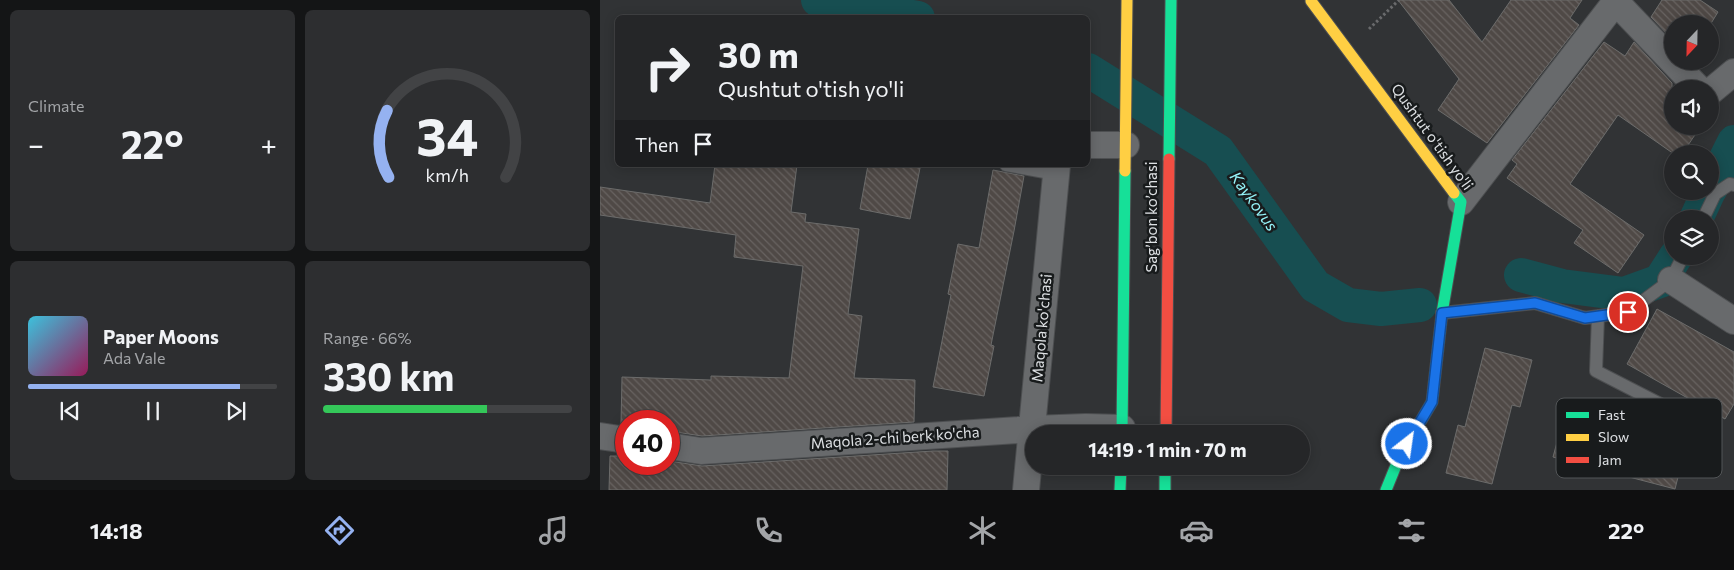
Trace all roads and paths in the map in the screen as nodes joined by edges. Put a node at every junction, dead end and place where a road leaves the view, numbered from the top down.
1 (1127, 0) edge
2 (1171, 0) edge
3 (1399, 0) edge
4 (1311, 1) dead end
5 (1617, 1) edge
6 (1347, 51) junction
7 (1734, 72) edge
8 (1691, 80) edge
9 (1719, 84) edge
10 (1090, 144) edge
11 (1126, 145) junction
12 (1031, 167) edge
13 (1056, 169) edge
14 (1734, 185) edge
15 (1461, 202) junction
16 (1707, 210) edge
17 (1679, 265) edge
18 (1671, 280) junction
19 (1442, 313) junction
20 (1598, 316) junction
21 (1734, 321) edge
22 (1649, 398) edge
23 (1033, 425) edge
24 (1122, 425) edge
25 (1166, 425) edge
26 (1025, 430) edge
27 (600, 436) edge
28 (615, 438) edge
29 (680, 448) edge
30 (1028, 475) edge
31 (1121, 475) edge
32 (1166, 475) edge
33 (1026, 490) edge
34 (1120, 490) edge
35 (1165, 490) edge
36 (1386, 490) edge

1 - 11 main road, Sag’bon ko’chasi
2 - 25 main road, Sag’bon ko’chasi
3 - 6 path
4 - 6 main road, Qushtut o'tish yo'li
5 - 8 street
5 - 15 street
6 - 15 main road, Qushtut o'tish yo'li
7 - 9 street
10 - 11 street
11 - 24 main road, Sag’bon ko’chasi
12 - 13 lane
13 - 23 street, Maqola ko'chasi
14 - 16 lane
15 - 19 main road, Qushtut o'tish yo'li
17 - 18 lane
18 - 20 lane
18 - 21 street
19 - 20 lane
19 - 36 main road, Qushtut o'tish yo'li
20 - 22 lane
26 - 29 street, Maqola 2-chi berk ko'cha
27 - 28 street
30 - 33 street, Maqola ko'chasi
31 - 34 main road
32 - 35 main road

